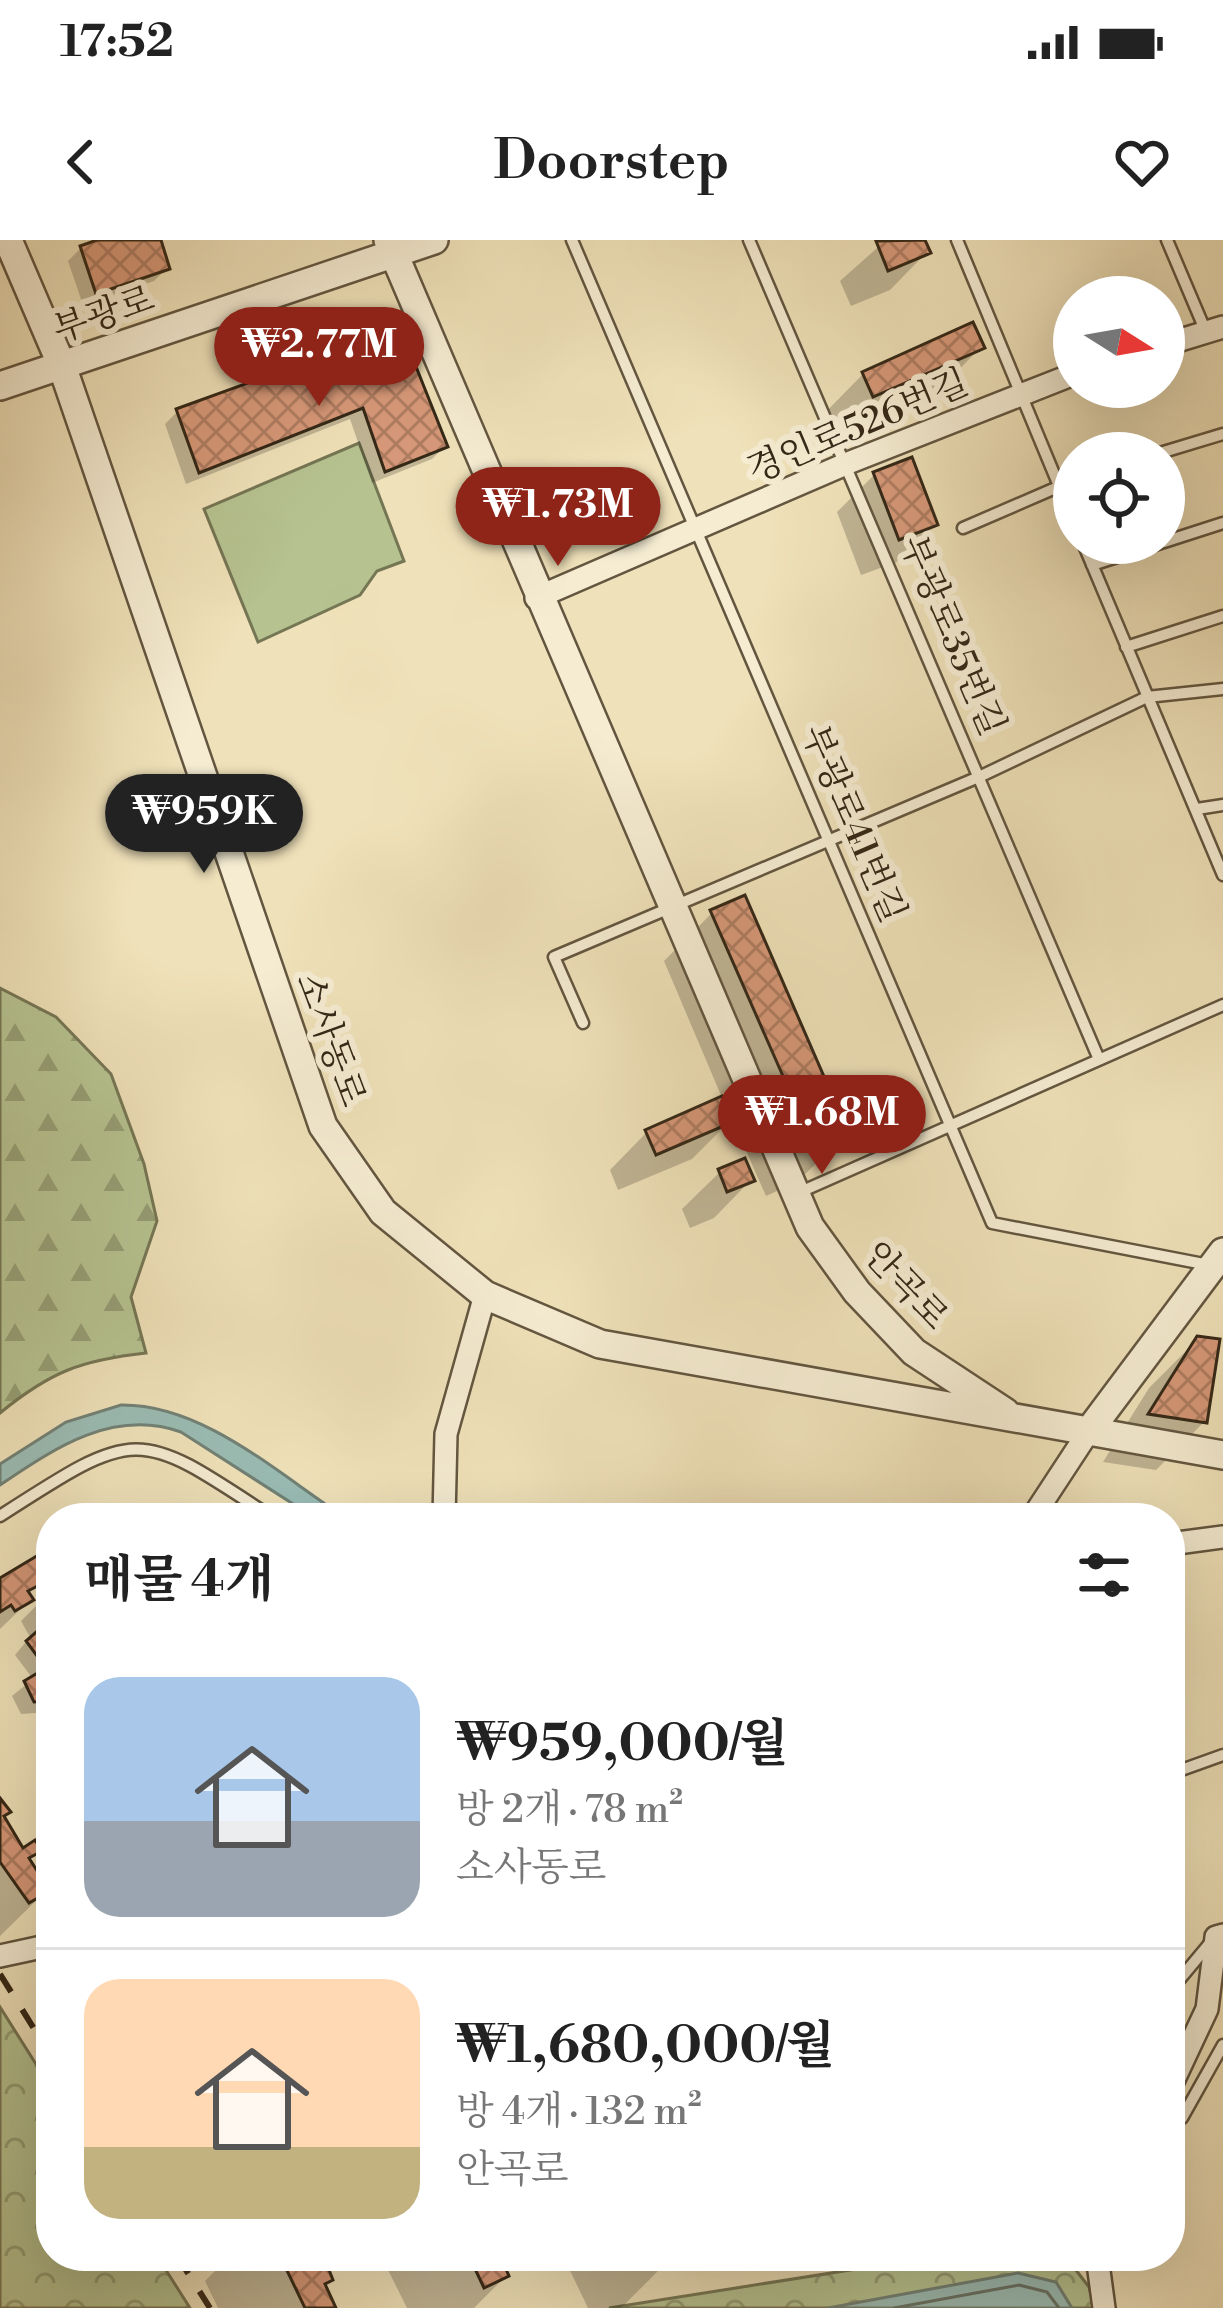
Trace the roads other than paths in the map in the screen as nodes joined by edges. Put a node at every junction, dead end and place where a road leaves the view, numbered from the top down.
1 (8, 240) edge
2 (434, 240) edge
3 (572, 240) edge
4 (749, 240) edge
5 (956, 240) edge
6 (1167, 240) edge
7 (390, 246) edge
8 (1215, 329) edge
9 (1185, 338) edge
10 (62, 365) junction
11 (1053, 381) edge
12 (0, 386) edge
13 (1020, 392) junction
14 (1223, 434) edge
15 (1185, 445) edge
16 (848, 463) junction
17 (1053, 472) edge
18 (1053, 486) edge
19 (1223, 524) edge
20 (963, 528) dead end
21 (697, 529) junction
22 (1185, 535) edge
23 (1095, 564) edge
24 (1092, 565) joint
25 (536, 598) junction
26 (1223, 616) edge
27 (1126, 647) junction
28 (1223, 689) edge
29 (1147, 698) junction
30 (981, 776) junction
31 (1223, 806) edge
32 (1197, 809) junction
33 (831, 841) junction
34 (1223, 875) edge
35 (670, 909) junction
36 (1223, 1005) edge
37 (583, 1023) dead end
38 (1098, 1057) junction
39 (947, 1126) junction
40 (796, 1194) junction
41 (1220, 1262) edge
42 (485, 1295) junction
43 (1015, 1418) junction
44 (1089, 1431) junction
45 (1223, 1455) edge
46 (251, 1503) edge
47 (443, 1503) edge
48 (1042, 1503) edge
49 (0, 1516) edge
50 (1223, 1537) edge
51 (1185, 1542) edge
52 (1223, 1755) edge
53 (1185, 1769) edge
54 (1220, 1936) edge
55 (36, 1948) edge
56 (0, 1956) edge
57 (1185, 1974) edge
58 (1215, 2005) edge
59 (1223, 2045) edge
60 (1185, 2060) edge
61 (1185, 2113) edge
62 (1099, 2271) edge
63 (1104, 2308) edge

1 - 10 street, 소사동로
2 - 7 street, 부광로
3 - 21 lane, 부광로41번길
4 - 16 lane, 부광로35번길
5 - 13 lane
6 - 8 lane
7 - 10 street, 부광로
7 - 25 street, 안곡로
8 - 9 street
10 - 12 street, 부광로
10 - 42 street, 소사동로
11 - 13 street, 경인로526번길
13 - 16 street, 경인로526번길
13 - 17 lane
14 - 15 lane
16 - 21 street, 경인로526번길
16 - 30 lane, 부광로35번길
18 - 20 lane
19 - 22 lane
21 - 25 street, 경인로526번길
21 - 33 lane, 부광로41번길
23 - 24 lane
24 - 27 lane
25 - 35 street, 안곡로
26 - 27 lane
27 - 29 lane
28 - 29 lane
29 - 30 lane
29 - 32 lane
30 - 33 lane
30 - 38 lane, 부광로35번길
31 - 32 lane
32 - 34 lane
33 - 35 lane
33 - 39 lane, 부광로41번길
35 - 37 lane
35 - 40 street, 안곡로
36 - 38 lane
38 - 39 lane
39 - 40 lane
39 - 41 lane, 부광로41번길
40 - 43 street, 안곡로
41 - 44 street
42 - 43 street, 소사동로
42 - 47 street
43 - 44 street, 안곡로
44 - 45 street, 안곡로
44 - 48 street
46 - 49 lane
50 - 51 street
52 - 53 lane
54 - 57 lane
54 - 58 street
55 - 56 street
58 - 60 street
59 - 61 lane
62 - 63 street

